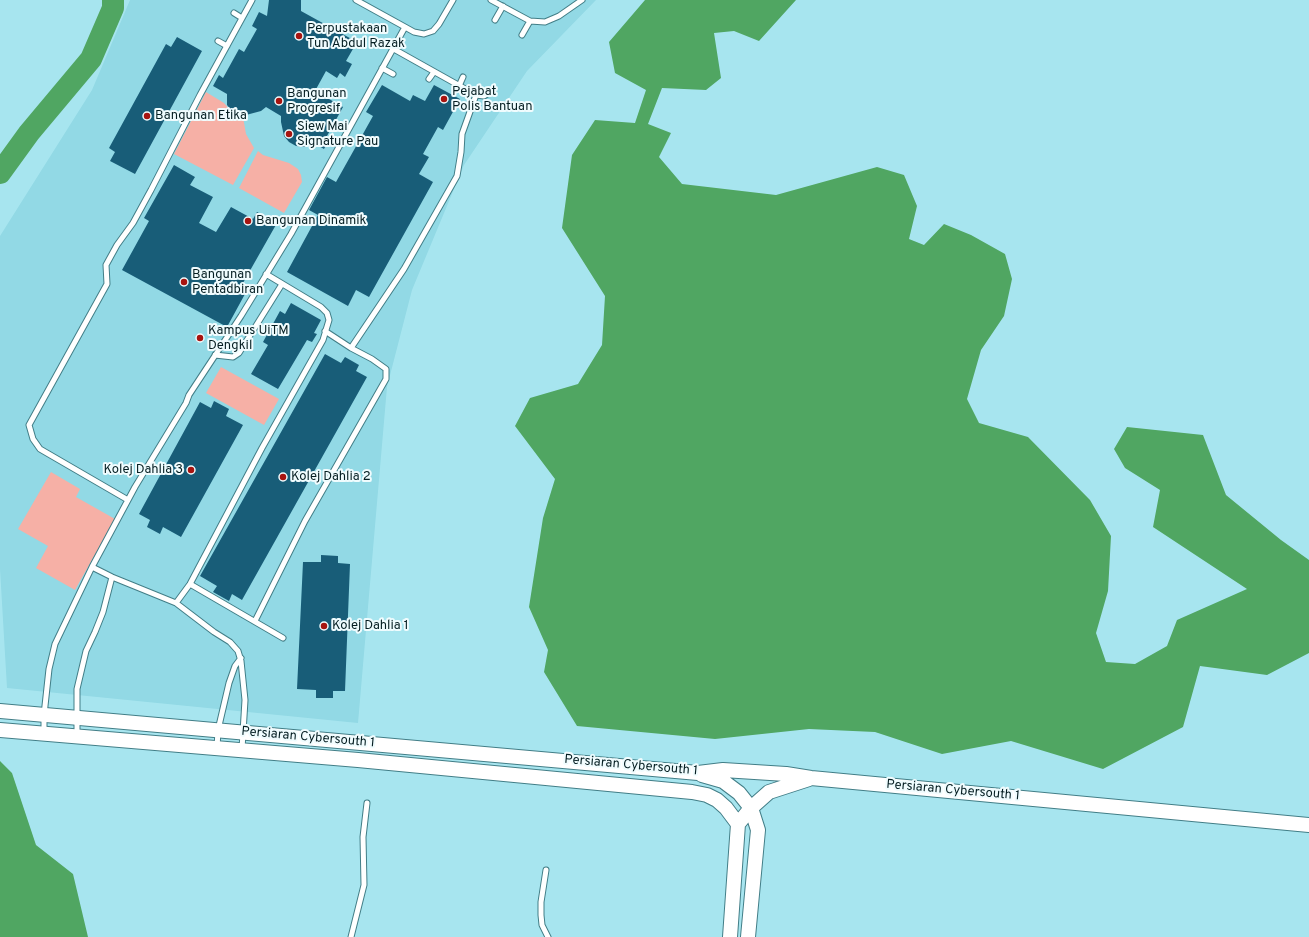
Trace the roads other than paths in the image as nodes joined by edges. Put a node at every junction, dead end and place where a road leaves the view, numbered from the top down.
1 (252, 0) edge
2 (356, 0) edge
3 (453, 0) edge
4 (491, 0) edge
5 (582, 0) edge
6 (503, 6) junction
7 (234, 13) dead end
8 (242, 18) junction
9 (495, 20) dead end
10 (530, 21) junction
11 (405, 27) junction
12 (522, 35) dead end
13 (218, 41) dead end
14 (227, 46) junction
15 (392, 48) junction
16 (382, 68) junction
17 (434, 72) junction
18 (393, 74) dead end
19 (463, 77) dead end
20 (429, 79) dead end
21 (459, 86) junction
22 (490, 92) dead end
23 (476, 96) junction
24 (266, 274) junction
25 (282, 284) junction
26 (325, 331) junction
27 (351, 348) junction
28 (216, 355) junction
29 (128, 500) junction
30 (92, 567) junction
31 (112, 577) junction
32 (190, 584) junction
33 (176, 603) junction
34 (255, 621) junction
35 (283, 638) dead end
36 (241, 658) junction
37 (5, 712) edge
38 (44, 715) junction
39 (77, 718) junction
40 (4, 730) edge
41 (218, 730) junction
42 (244, 732) junction
43 (44, 734) junction
44 (77, 737) junction
45 (217, 749) junction
46 (242, 750) junction
47 (698, 773) junction
48 (811, 778) junction
49 (367, 803) dead end
50 (751, 808) junction
51 (738, 824) junction
52 (1309, 825) edge
53 (546, 870) dead end
54 (351, 937) edge
55 (548, 937) edge
56 (730, 937) edge
57 (748, 937) edge

1 - 8 lane
2 - 11 lane
3 - 11 lane
4 - 6 lane
5 - 10 lane
6 - 9 lane
6 - 10 lane
7 - 8 lane
8 - 14 lane
10 - 12 lane
11 - 15 lane
13 - 14 lane
14 - 29 lane
15 - 16 lane
15 - 17 lane
16 - 18 lane
16 - 24 lane
17 - 20 lane
17 - 21 lane
19 - 21 lane
21 - 23 lane
22 - 23 lane
23 - 27 lane
24 - 25 lane
24 - 28 lane
25 - 26 lane
25 - 28 lane
26 - 27 lane
26 - 32 lane
27 - 34 lane
28 - 29 lane
29 - 30 lane
30 - 31 lane
30 - 38 lane
31 - 33 lane
31 - 39 lane
32 - 33 lane
32 - 34 lane
33 - 36 lane
34 - 35 lane
36 - 41 lane
36 - 42 lane
37 - 38 street, Persiaran Cybersouth 1
38 - 39 street, Persiaran Cybersouth 1
38 - 43 lane
39 - 41 street, Persiaran Cybersouth 1
39 - 44 lane
40 - 43 street, Persiaran Cybersouth 1
41 - 42 street, Persiaran Cybersouth 1
41 - 45 lane
42 - 46 lane
42 - 47 street, Persiaran Cybersouth 1
43 - 44 street, Persiaran Cybersouth 1
44 - 45 street, Persiaran Cybersouth 1
45 - 46 street, Persiaran Cybersouth 1
46 - 51 street, Persiaran Cybersouth 1
47 - 48 street, Persiaran Cybersouth 1
47 - 50 street
48 - 50 street
48 - 52 street, Persiaran Cybersouth 1
49 - 54 lane
50 - 51 street
50 - 57 street
51 - 56 street
53 - 55 lane

